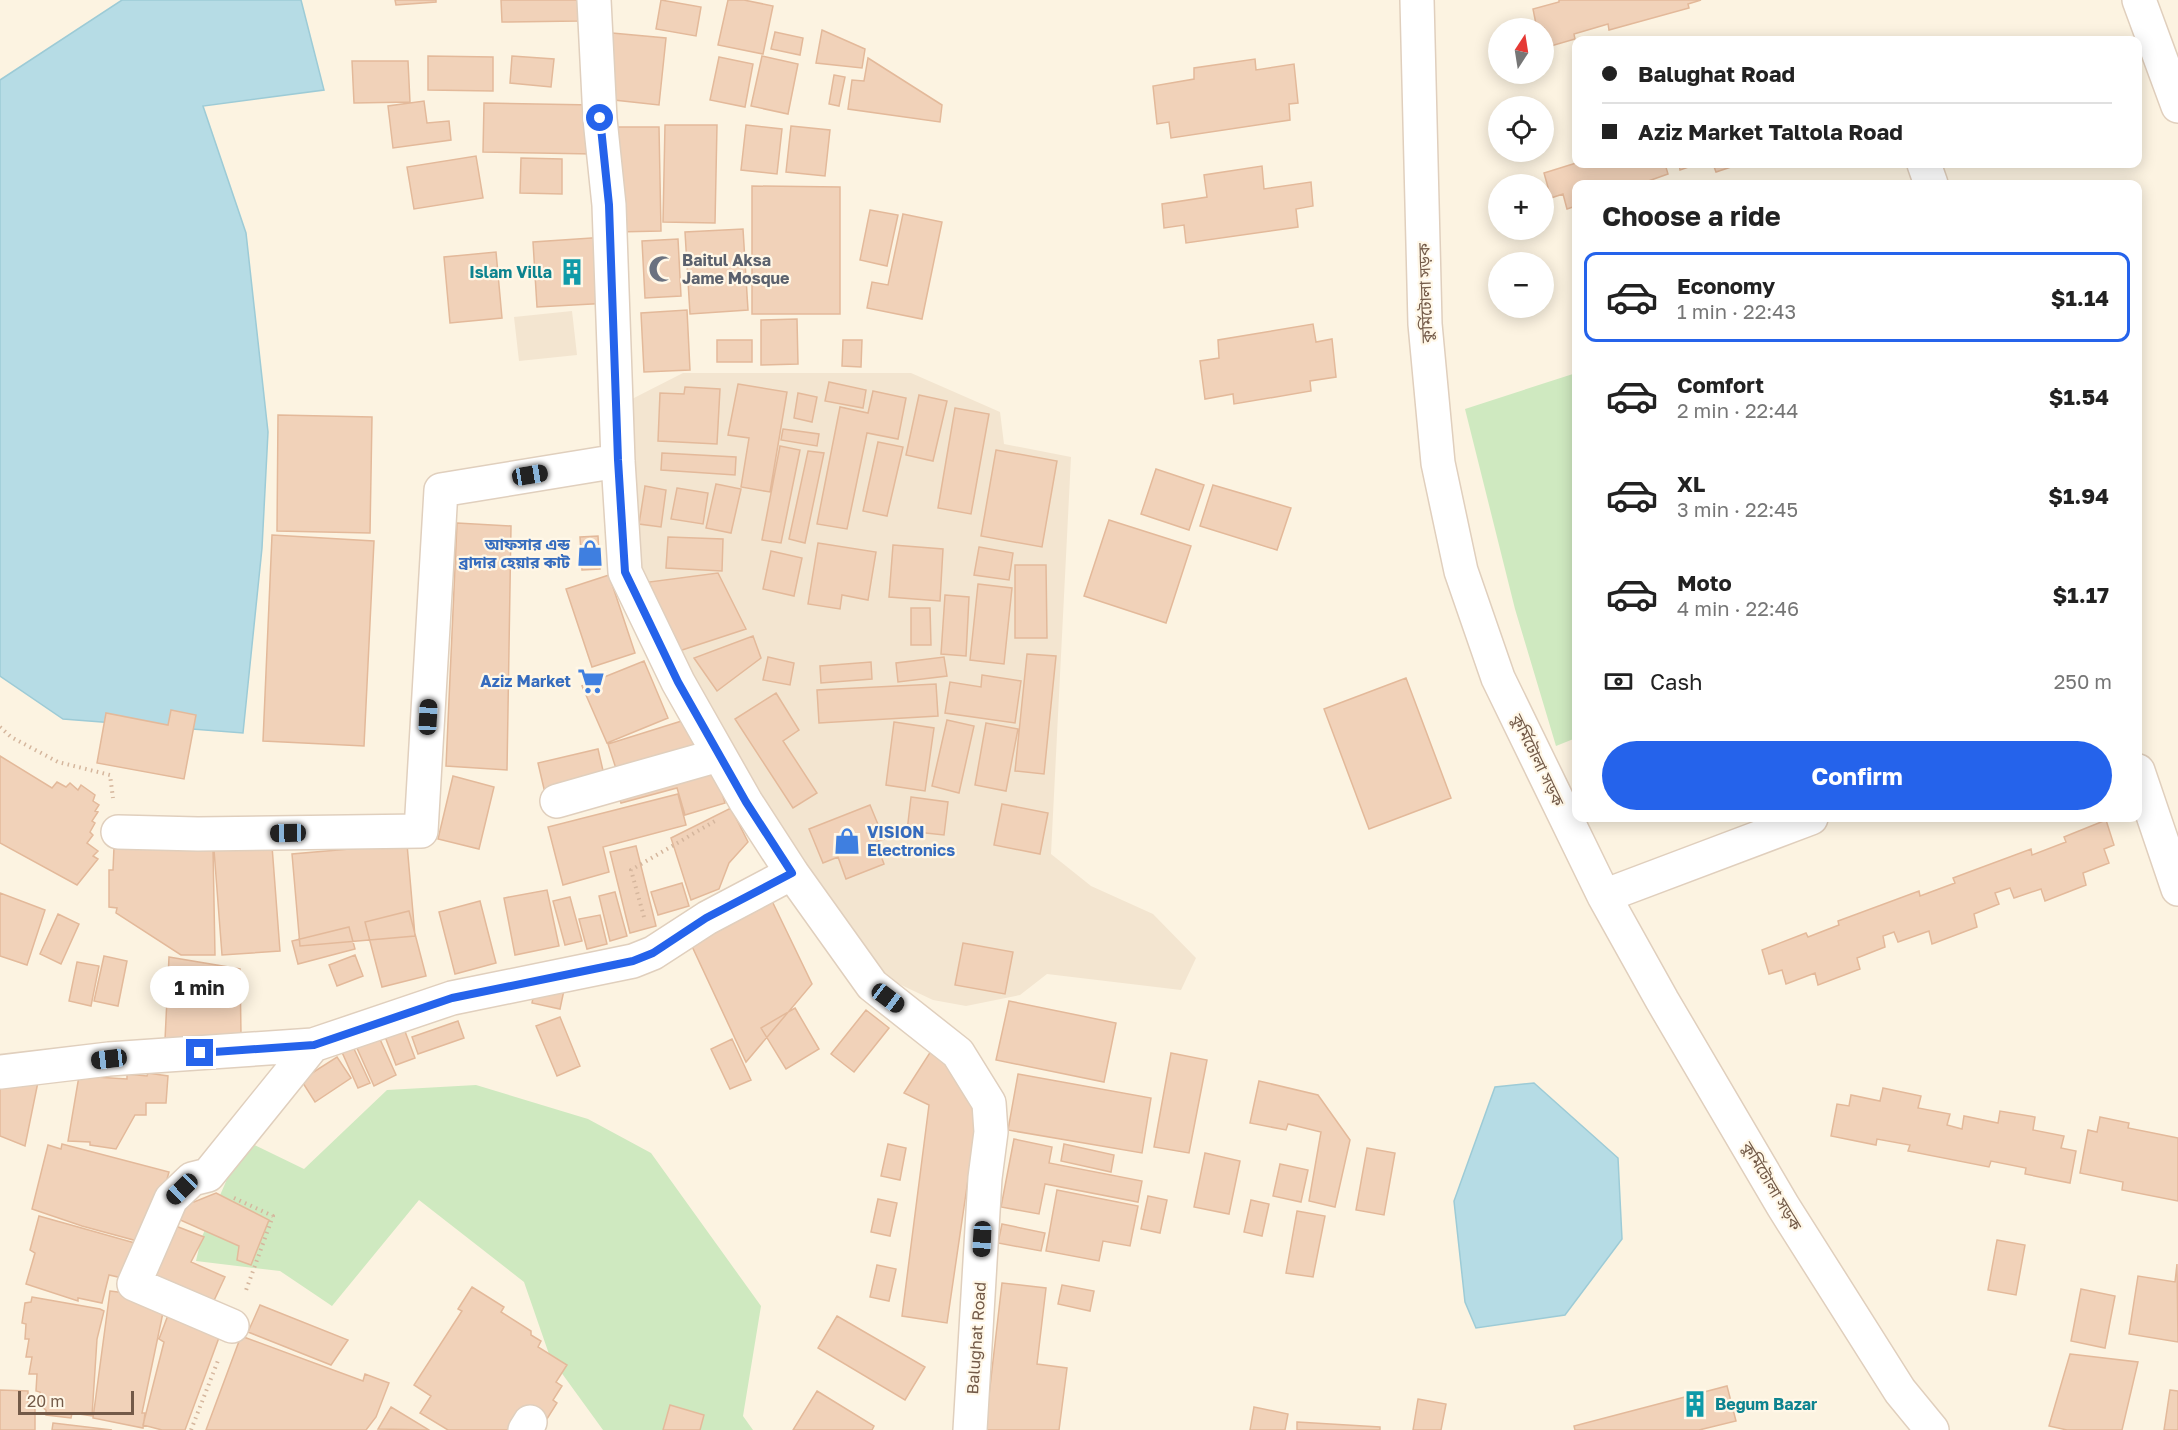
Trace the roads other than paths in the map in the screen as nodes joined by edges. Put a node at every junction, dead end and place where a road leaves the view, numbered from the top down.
1 (594, 0) edge
2 (1417, 0) edge
3 (2139, 0) edge
4 (2178, 106) edge
5 (618, 460) junction
6 (719, 755) junction
7 (2142, 783) edge
8 (557, 801) dead end
9 (1800, 822) edge
10 (118, 832) road end
11 (792, 873) junction
12 (2178, 888) edge
13 (1604, 896) junction
14 (314, 1045) junction
15 (0, 1072) edge
16 (232, 1326) road end
17 (969, 1430) edge
18 (1932, 1430) edge

1 - 5 street, Balughat Road
2 - 13 street, কুর্মিটোলা সড়ক
3 - 4 street
5 - 6 street, Balughat Road
5 - 10 street
6 - 8 street
6 - 11 street, Balughat Road
7 - 12 street
9 - 13 street
11 - 14 street
11 - 17 street, Balughat Road
13 - 18 street, কুর্মিটোলা সড়ক
14 - 15 street
14 - 16 street

